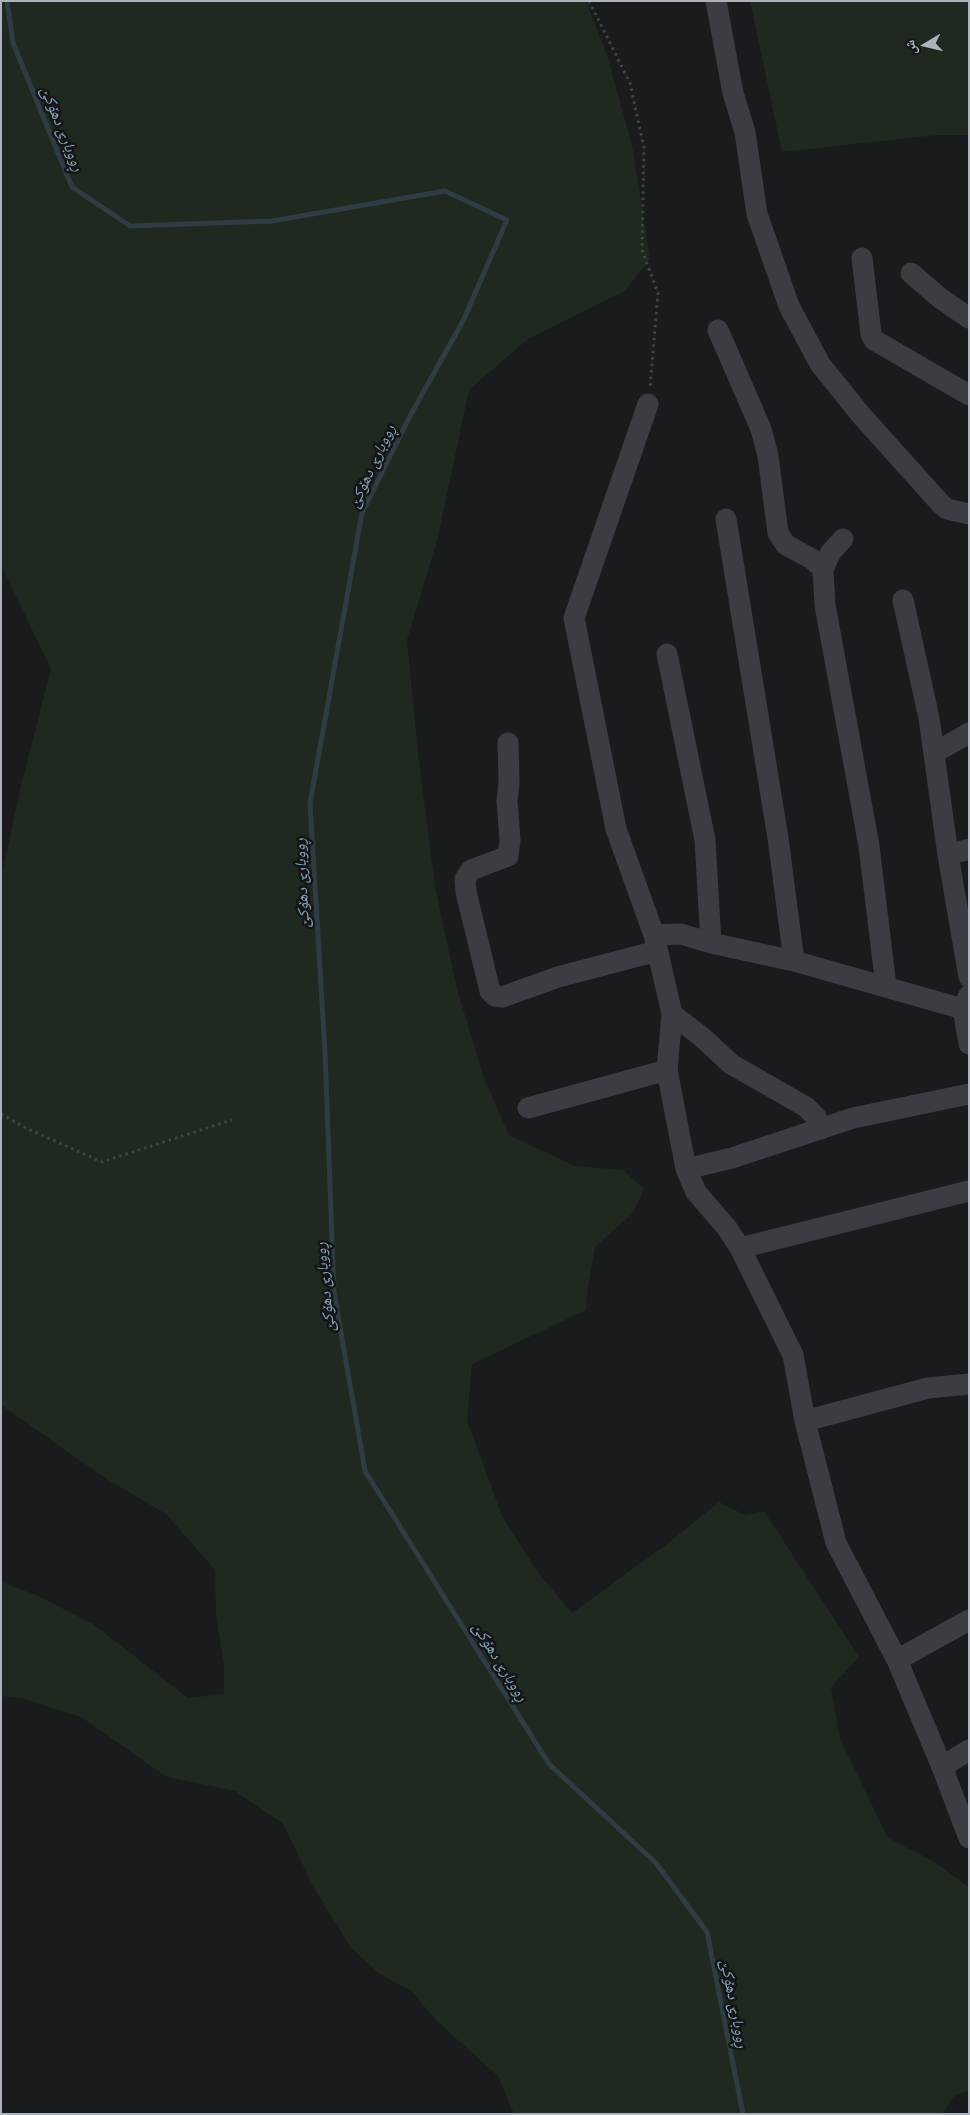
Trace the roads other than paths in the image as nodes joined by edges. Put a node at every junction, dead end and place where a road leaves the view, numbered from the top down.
1 (716, 1) edge
2 (862, 258) dead end
3 (911, 273) dead end
4 (969, 318) edge
5 (718, 330) dead end
6 (969, 395) edge
7 (648, 404) road end
8 (969, 514) edge
9 (726, 519) dead end
10 (843, 539) dead end
11 (823, 569) junction
12 (903, 600) dead end
13 (667, 654) dead end
14 (969, 733) edge
15 (508, 744) dead end
16 (934, 753) junction
17 (969, 848) edge
18 (948, 855) junction
19 (656, 943) junction
20 (711, 943) junction
21 (794, 961) junction
22 (969, 978) edge
23 (886, 986) junction
24 (966, 1002) edge
25 (672, 1014) junction
26 (969, 1044) edge
27 (668, 1070) junction
28 (969, 1094) edge
29 (528, 1108) dead end
30 (821, 1129) junction
31 (686, 1169) junction
32 (969, 1191) edge
33 (740, 1248) junction
34 (969, 1384) edge
35 (805, 1421) junction
36 (969, 1620) edge
37 (896, 1660) junction
38 (969, 1750) edge
39 (942, 1767) junction
40 (969, 1838) edge

1 - 8 street
2 - 6 street
3 - 4 street
5 - 11 street
7 - 19 street
9 - 21 street
10 - 11 street
11 - 23 street
12 - 16 street
13 - 20 street
14 - 16 street
15 - 19 street
16 - 18 street
17 - 18 street
18 - 22 street
19 - 20 street
19 - 25 street
20 - 21 street
21 - 23 street
23 - 24 street
24 - 26 street
25 - 27 street
25 - 30 street
27 - 29 street
27 - 31 street
28 - 30 street
30 - 31 street
31 - 33 street
32 - 33 street
33 - 35 street
34 - 35 street
35 - 37 street
36 - 37 street
37 - 39 street
38 - 39 street
39 - 40 street

